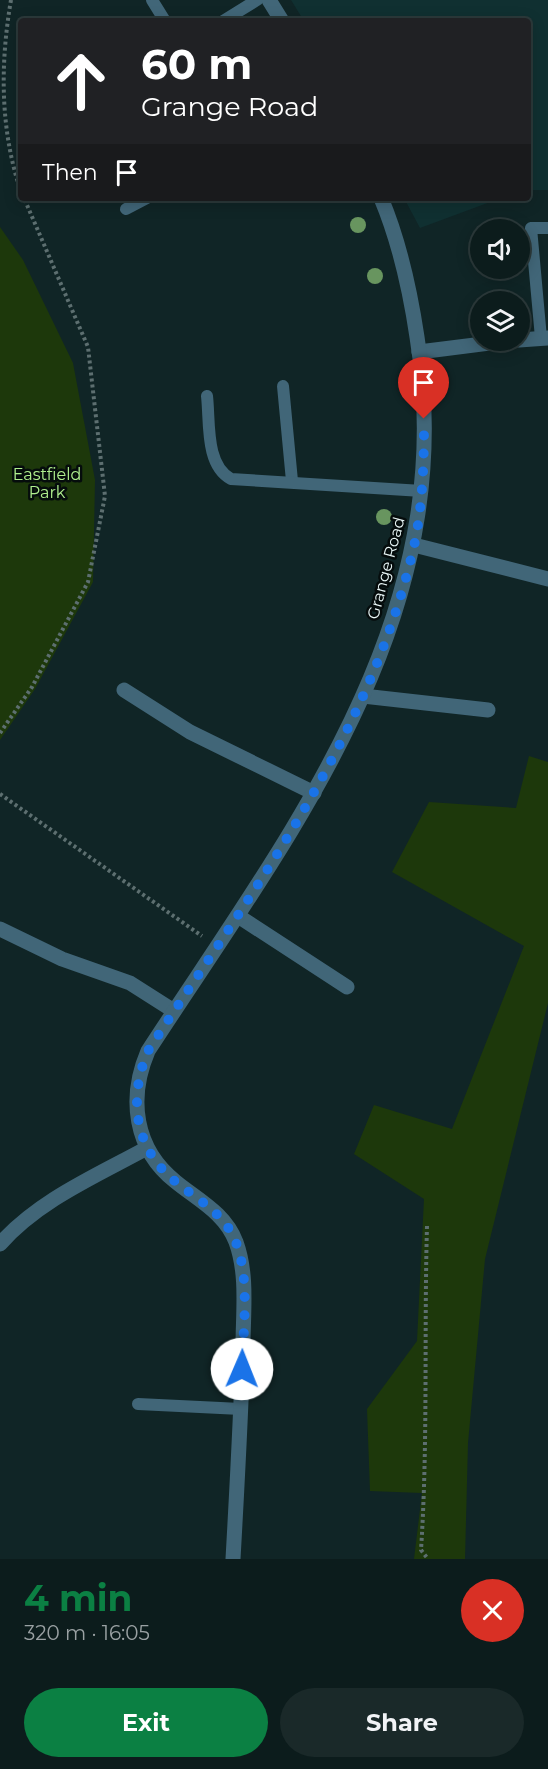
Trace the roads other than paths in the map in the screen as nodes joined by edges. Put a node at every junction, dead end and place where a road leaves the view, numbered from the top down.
1 (152, 0) edge
2 (257, 0) edge
3 (269, 0) edge
4 (163, 18) edge
5 (228, 18) edge
6 (280, 18) edge
7 (141, 201) edge
8 (382, 201) edge
9 (126, 209) dead end
10 (548, 228) edge
11 (544, 338) edge
12 (470, 346) edge
13 (419, 352) junction
14 (283, 386) dead end
15 (207, 396) dead end
16 (292, 481) junction
17 (422, 491) junction
18 (414, 545) junction
19 (548, 579) edge
20 (124, 690) dead end
21 (363, 696) junction
22 (488, 710) dead end
23 (315, 793) junction
24 (238, 916) junction
25 (0, 929) edge
26 (347, 987) dead end
27 (174, 1011) junction
28 (147, 1149) junction
29 (0, 1244) edge
30 (138, 1404) dead end
31 (242, 1409) junction
32 (233, 1559) edge

1 - 4 lane
2 - 5 lane
3 - 6 street
7 - 9 lane
8 - 13 street, Grange Road
10 - 11 lane
12 - 13 street
13 - 17 street, Grange Road
14 - 16 lane
15 - 16 lane
16 - 17 lane
17 - 18 street, Grange Road
18 - 19 street
18 - 21 street, Grange Road
20 - 23 street
21 - 22 street
21 - 23 street, Grange Road
23 - 24 street, Grange Road
24 - 26 street
24 - 27 street, Grange Road
25 - 27 street
27 - 28 street, Grange Road
28 - 29 street
28 - 31 street, Grange Road
30 - 31 lane
31 - 32 street, Grange Road

